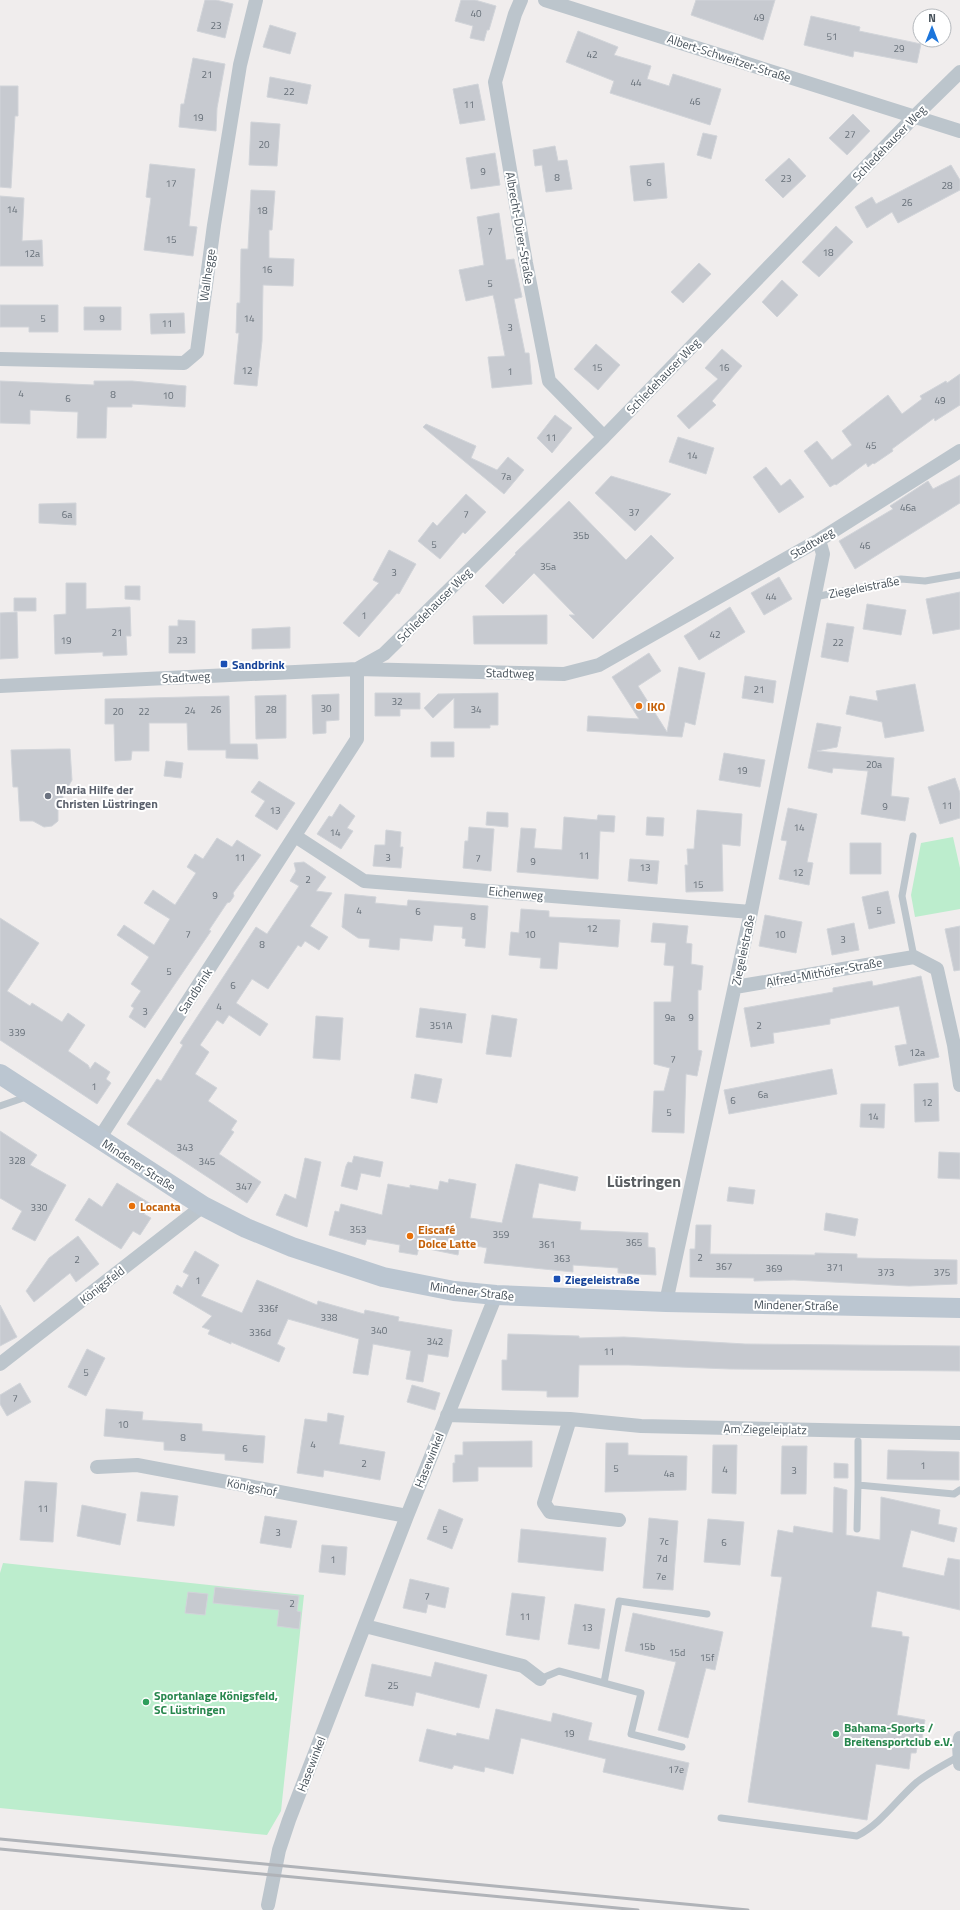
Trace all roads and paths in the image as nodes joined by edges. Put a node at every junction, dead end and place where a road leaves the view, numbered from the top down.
1 (256, 0) edge
2 (521, 0) edge
3 (545, 0) edge
4 (960, 72) edge
5 (914, 117) junction
6 (960, 131) edge
7 (0, 359) edge
8 (604, 437) junction
9 (960, 451) edge
10 (819, 540) junction
11 (960, 575) edge
12 (815, 597) junction
13 (357, 669) junction
14 (0, 686) edge
15 (295, 836) junction
16 (913, 836) dead end
17 (751, 912) junction
18 (914, 957) junction
19 (735, 987) junction
20 (0, 1074) edge
21 (960, 1086) edge
22 (32, 1095) junction
23 (0, 1106) edge
24 (99, 1139) junction
25 (203, 1206) junction
26 (496, 1295) junction
27 (666, 1302) junction
28 (960, 1308) edge
29 (0, 1364) edge
30 (448, 1415) junction
31 (570, 1419) junction
32 (960, 1433) edge
33 (858, 1441) dead end
34 (97, 1467) dead end
35 (858, 1484) junction
36 (960, 1490) edge
37 (407, 1516) junction
38 (619, 1520) dead end
39 (857, 1529) dead end
40 (708, 1614) dead end
41 (365, 1626) junction
42 (540, 1678) joint
43 (604, 1683) junction
44 (960, 1738) edge
45 (682, 1747) dead end
46 (960, 1756) edge
47 (960, 1764) edge
48 (721, 1818) dead end
49 (268, 1906) dead end

1 - 7 street, Wallhegge
2 - 8 street, Albrecht-Dürer-Straße
3 - 5 street, Albert-Schweitzer-Straße
4 - 5 street, Schledehauser Weg
5 - 6 street, Albert-Schweitzer-Straße
5 - 8 street, Schledehauser Weg
8 - 13 street, Schledehauser Weg
9 - 10 street, Stadtweg
10 - 12 street, Ziegeleistraße
10 - 13 street, Stadtweg
11 - 12 lane, Ziegeleistraße
12 - 17 street, Ziegeleistraße
13 - 14 street, Stadtweg
13 - 15 street, Sandbrink
15 - 17 street, Eichenweg
15 - 24 street, Sandbrink
16 - 18 lane
17 - 19 street, Ziegeleistraße
18 - 19 street, Alfred-Mithöfer-Straße
18 - 21 street
19 - 27 street, Ziegeleistraße
20 - 22 main road, Mindener Straße
22 - 23 lane
22 - 24 main road, Mindener Straße
24 - 25 main road, Mindener Straße
25 - 26 main road, Mindener Straße
25 - 29 street, Königsfeld
26 - 27 main road, Mindener Straße
26 - 30 street, Hasewinkel
27 - 28 main road, Mindener Straße
30 - 31 street, Am Ziegeleiplatz
30 - 37 street, Hasewinkel
31 - 32 street, Am Ziegeleiplatz
31 - 38 street
33 - 35 lane
34 - 37 street, Königshof
35 - 36 lane
35 - 39 lane
37 - 41 street, Hasewinkel
40 - 43 lane
41 - 42 street
41 - 49 street, Hasewinkel
42 - 43 lane
43 - 45 lane
44 - 46 street
46 - 47 street
46 - 48 lane

